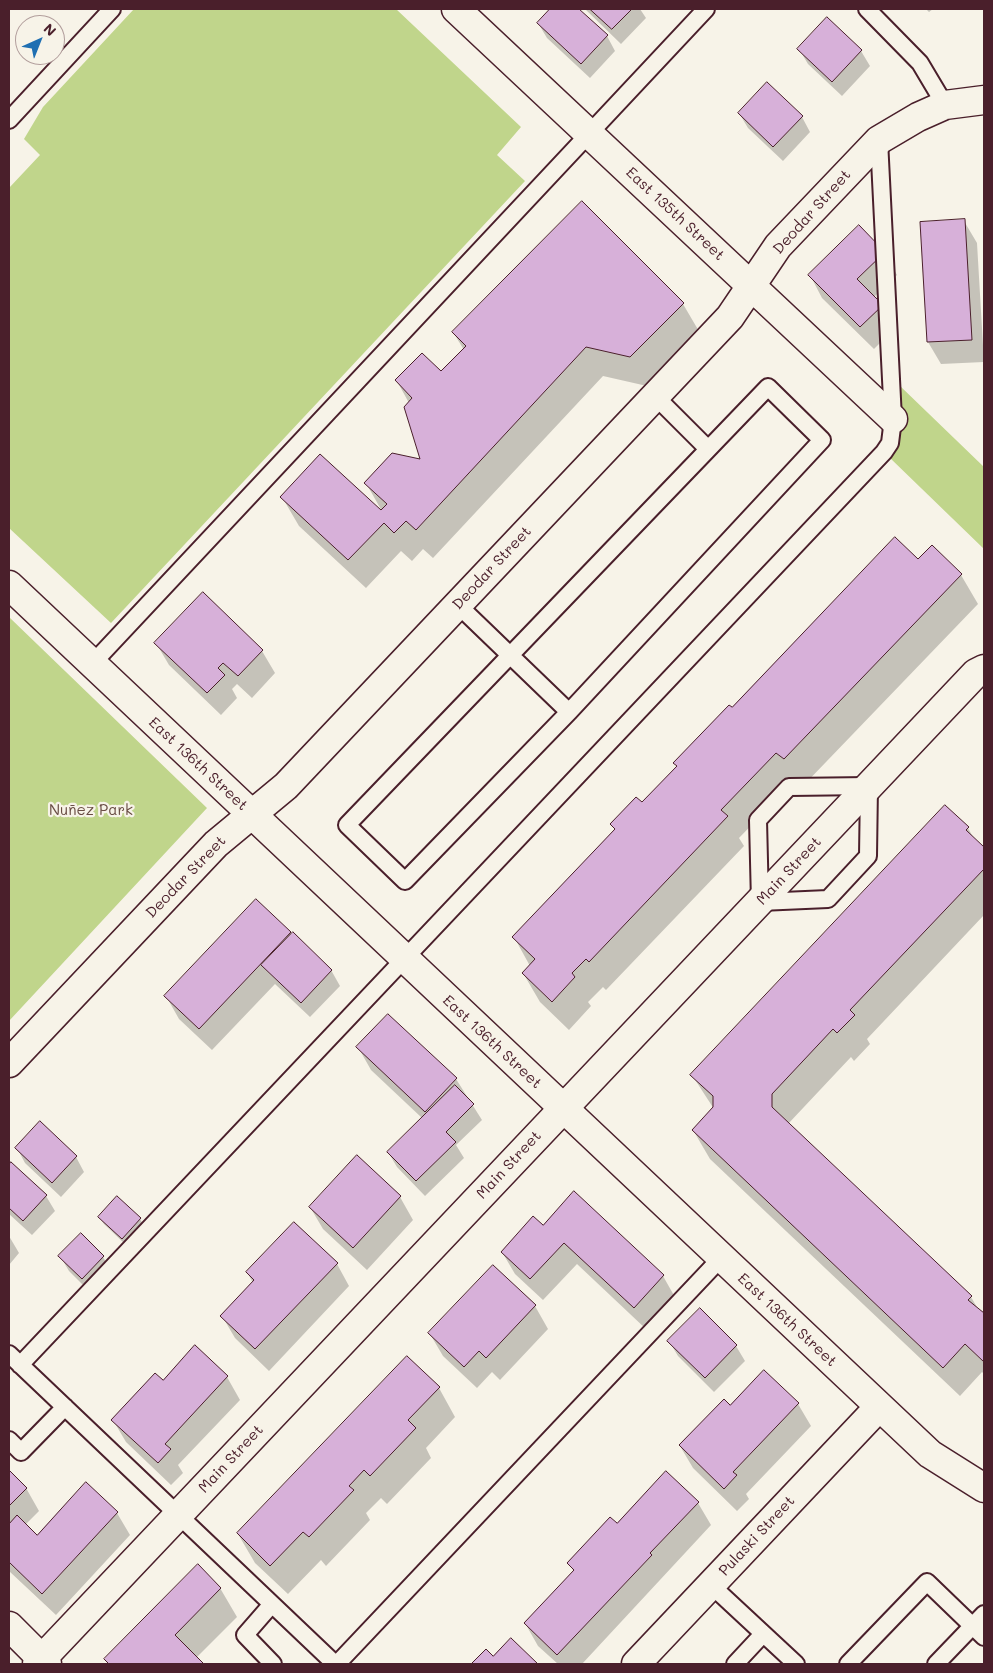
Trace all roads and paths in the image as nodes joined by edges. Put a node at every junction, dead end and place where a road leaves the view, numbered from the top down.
1 (112, 9) edge
2 (456, 9) edge
3 (706, 9) edge
4 (867, 9) edge
5 (984, 100) edge
6 (945, 105) junction
7 (9, 120) edge
8 (588, 134) junction
9 (879, 140) junction
10 (752, 286) junction
11 (655, 396) junction
12 (893, 419) junction
13 (708, 449) junction
14 (9, 585) edge
15 (458, 605) junction
16 (511, 656) junction
17 (92, 664) junction
18 (984, 668) edge
19 (569, 712) junction
20 (869, 786) junction
21 (252, 815) junction
22 (760, 902) junction
23 (405, 960) junction
24 (9, 1064) edge
25 (562, 1108) junction
26 (721, 1258) junction
27 (15, 1359) edge
28 (65, 1407) junction
29 (879, 1407) junction
30 (9, 1440) edge
31 (984, 1488) edge
32 (178, 1516) junction
33 (711, 1585) junction
34 (272, 1604) junction
35 (984, 1614) edge
36 (9, 1626) edge
37 (978, 1632) edge
38 (764, 1634) junction
39 (42, 1663) edge
40 (273, 1664) edge
41 (336, 1664) edge
42 (636, 1664) edge
43 (735, 1664) edge
44 (796, 1664) edge
45 (848, 1664) edge
46 (936, 1664) edge

1 - 7 lane
2 - 8 street, East 135th Street
3 - 8 lane
4 - 6 lane
5 - 6 street, Deodar Street
6 - 9 street, Deodar Street
8 - 10 street, East 135th Street
8 - 17 lane
9 - 10 street, Deodar Street
9 - 12 lane
10 - 11 street, Deodar Street
10 - 12 street, East 135th Street
11 - 13 lane
11 - 15 street, Deodar Street
12 - 23 lane
13 - 16 lane
13 - 19 lane
14 - 17 street, East 136th Street
15 - 16 lane
15 - 21 street, Deodar Street
16 - 19 lane
16 - 19 lane
17 - 21 street, East 136th Street
18 - 20 street, Main Street
20 - 22 street, Main Street
20 - 22 lane
20 - 22 lane
21 - 23 street, East 136th Street
21 - 24 street, Deodar Street
22 - 25 street, Main Street
23 - 25 street, East 136th Street
23 - 27 lane
25 - 26 street, East 136th Street
25 - 32 street, Main Street
26 - 29 street, East 136th Street
26 - 41 lane
27 - 28 lane
28 - 30 lane
28 - 32 lane
29 - 31 street, East 136th Street
29 - 33 street, Pulaski Street
32 - 34 lane
32 - 39 street, Main Street
33 - 38 lane
33 - 42 street, Pulaski Street
34 - 40 lane
34 - 41 lane
35 - 37 lane
36 - 39 street
37 - 45 lane
37 - 46 lane
38 - 43 lane
38 - 44 lane

